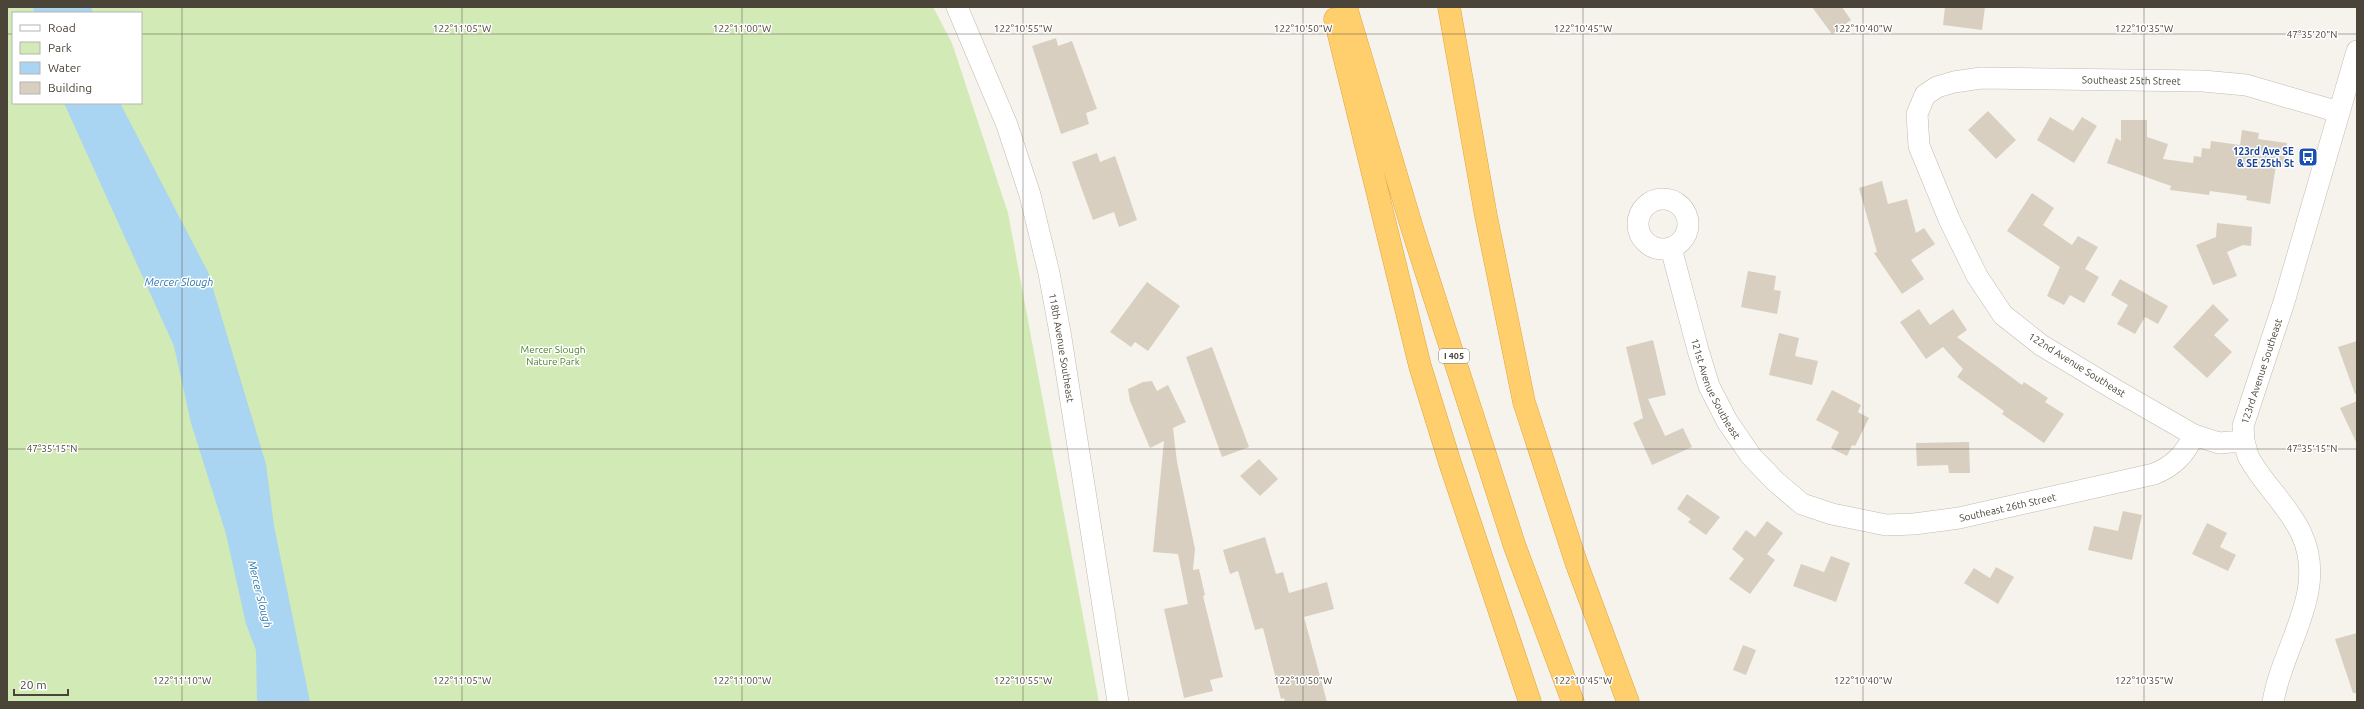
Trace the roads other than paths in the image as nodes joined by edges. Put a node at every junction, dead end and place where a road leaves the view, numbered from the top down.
1 (957, 7) edge
2 (1333, 7) edge
3 (1346, 7) edge
4 (1449, 7) edge
5 (2357, 51) edge
6 (1925, 95) joint
7 (2339, 112) junction
8 (1671, 248) dead end
9 (2194, 434) junction
10 (2244, 441) junction
11 (1802, 504) joint
12 (1118, 702) edge
13 (1530, 702) edge
14 (1573, 702) edge
15 (1628, 702) edge
16 (2273, 702) edge

1 - 12 street, 118th Avenue Southeast
2 - 13 highway
3 - 14 highway, I 405
4 - 15 highway
5 - 7 street, 123rd Avenue Southeast
6 - 7 street, Southeast 25th Street
6 - 9 street, 122nd Avenue Southeast
7 - 10 street, 123rd Avenue Southeast
8 - 11 street, 121st Avenue Southeast
9 - 10 street, 122nd Avenue Southeast
9 - 11 street, Southeast 26th Street
10 - 16 street, 123rd Avenue Southeast

